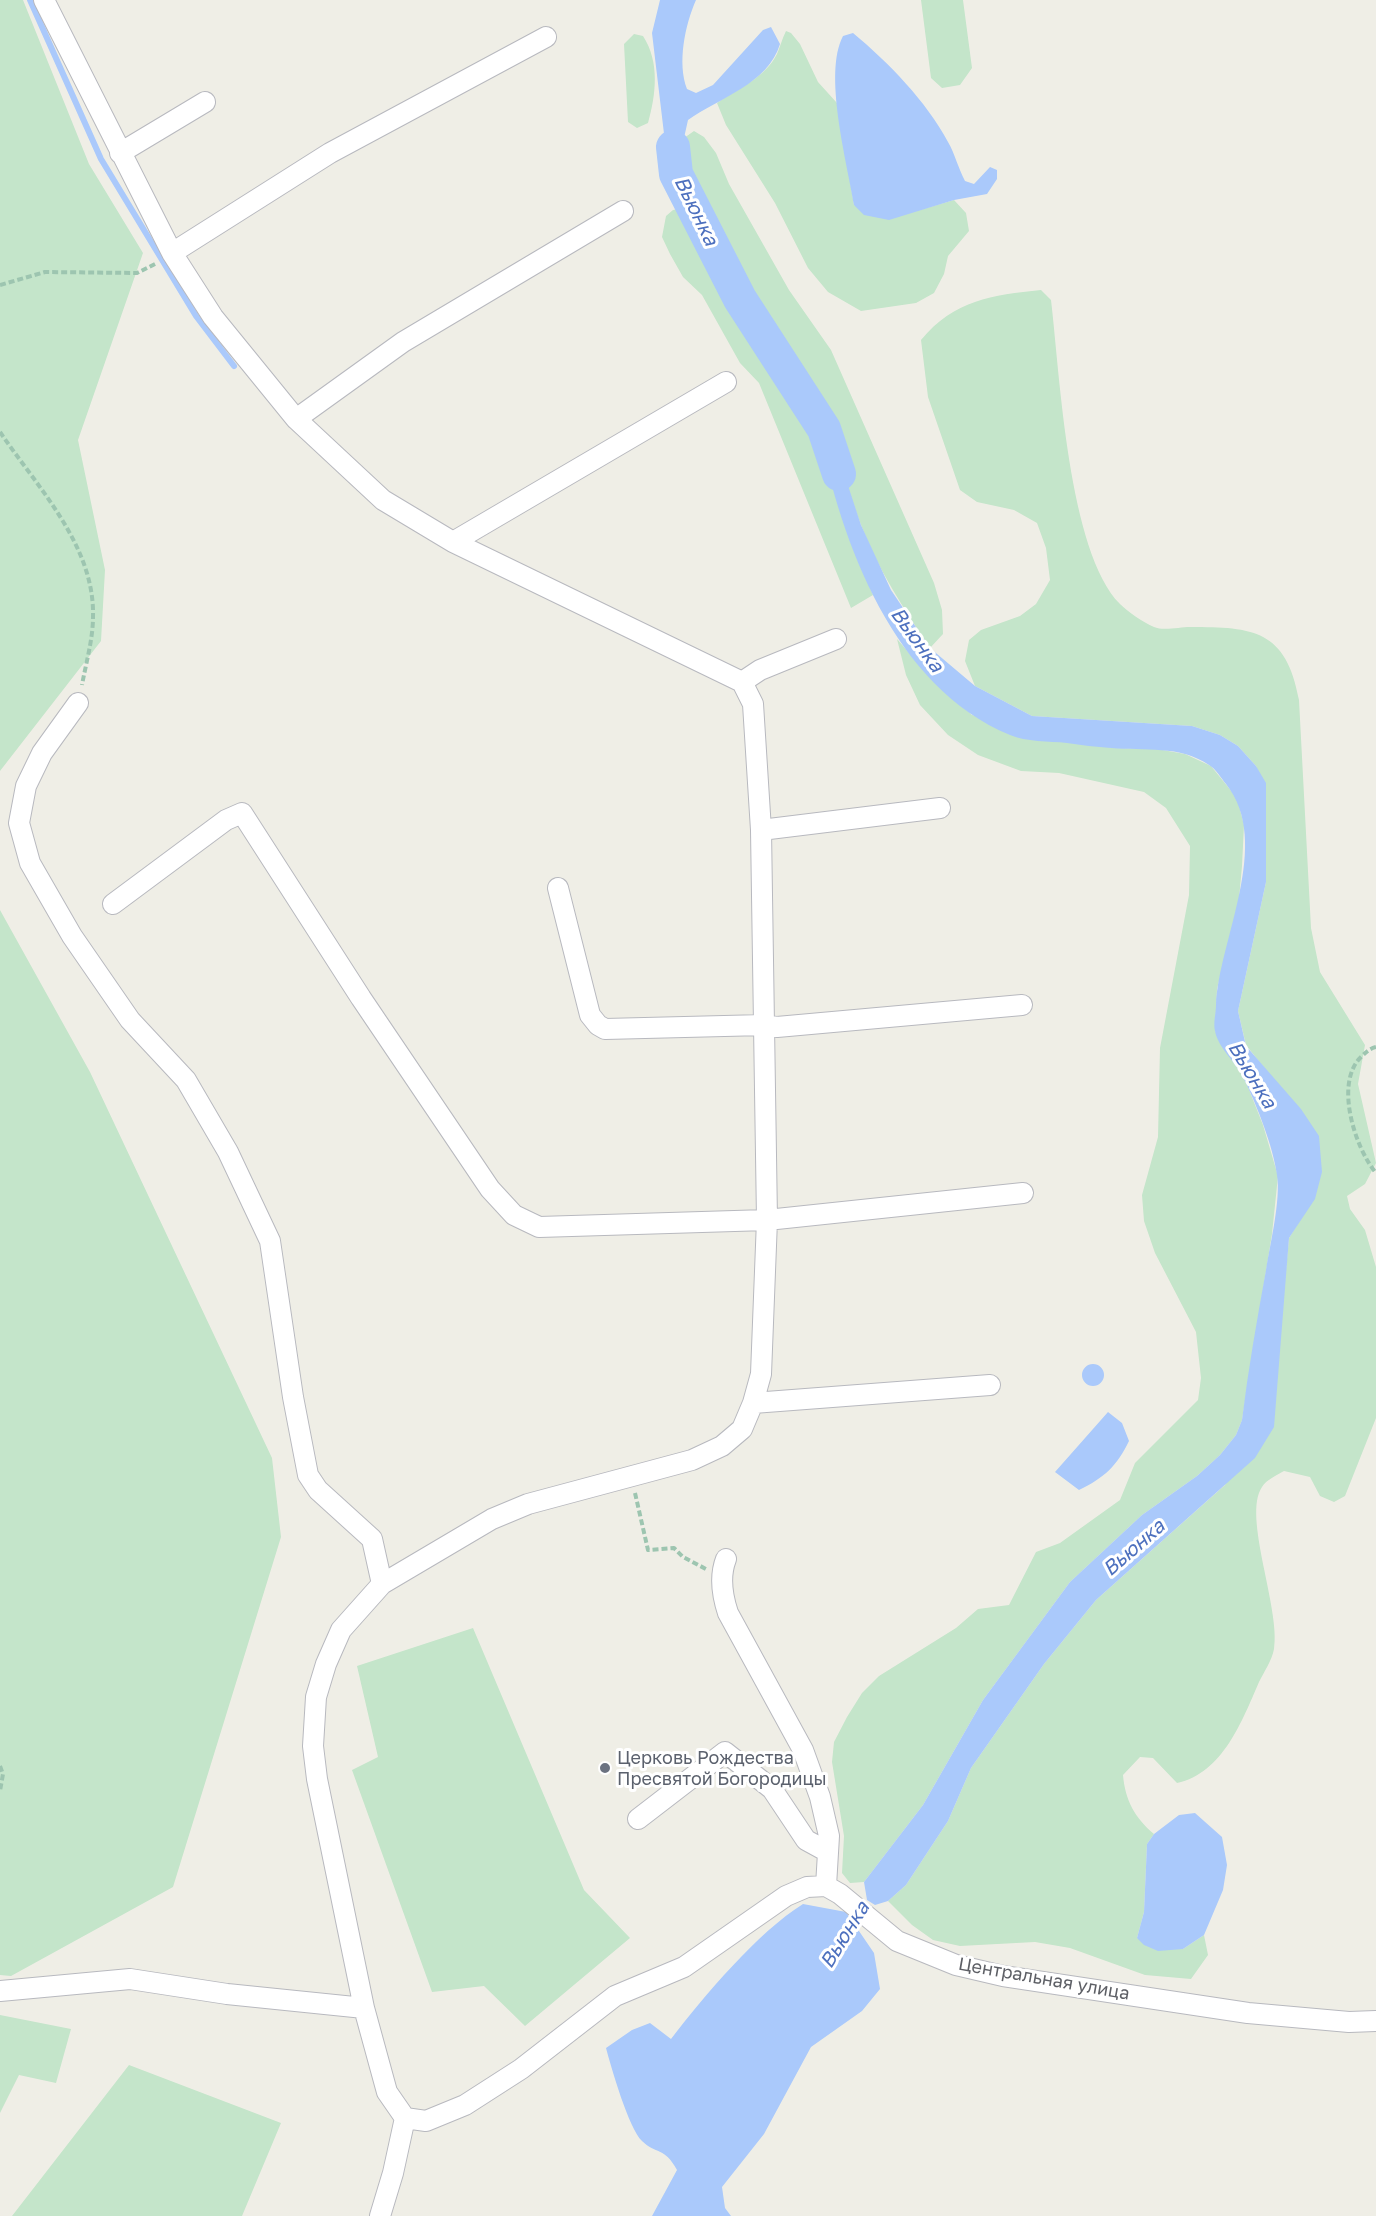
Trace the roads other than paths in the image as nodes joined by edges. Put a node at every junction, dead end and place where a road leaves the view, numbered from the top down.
1 (44, 0) edge
2 (546, 37) dead end
3 (205, 102) dead end
4 (120, 153) junction
5 (623, 212) dead end
6 (172, 253) junction
7 (726, 382) dead end
8 (296, 419) junction
9 (453, 542) junction
10 (836, 639) dead end
11 (742, 682) junction
12 (78, 704) road end
13 (940, 808) dead end
14 (761, 830) junction
15 (558, 888) dead end
16 (113, 904) dead end
17 (1022, 1005) dead end
18 (764, 1024) junction
19 (1023, 1193) dead end
20 (767, 1220) junction
21 (990, 1385) dead end
22 (753, 1403) junction
23 (724, 1565) road end
24 (382, 1584) junction
25 (638, 1818) dead end
26 (828, 1852) junction
27 (833, 1890) junction
28 (0, 1991) edge
29 (364, 2008) junction
30 (1376, 2021) edge
31 (405, 2118) junction
32 (380, 2216) edge

1 - 4 street
2 - 6 street
3 - 4 street
4 - 6 street
5 - 8 street
6 - 8 street
7 - 9 street
8 - 9 street
9 - 11 street
10 - 11 street
11 - 14 street
12 - 24 street
13 - 14 street
14 - 18 street
15 - 18 street
16 - 20 street
17 - 18 street
18 - 20 street
19 - 20 street
20 - 22 street
21 - 22 street
22 - 24 street
23 - 26 street
24 - 29 street
25 - 26 street
26 - 27 street
27 - 30 street, Центральная улица
27 - 31 street
28 - 29 street
29 - 31 street
31 - 32 street

